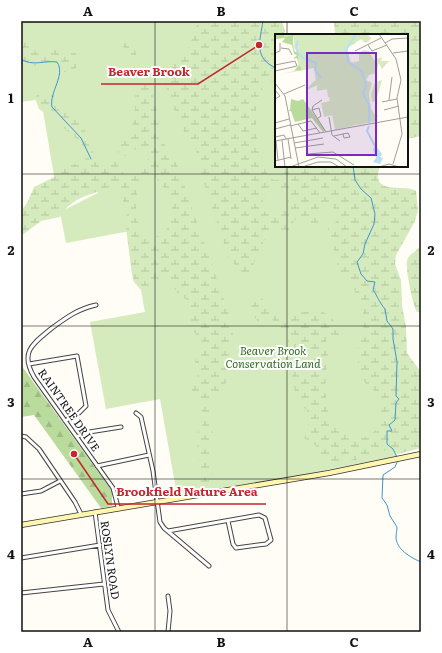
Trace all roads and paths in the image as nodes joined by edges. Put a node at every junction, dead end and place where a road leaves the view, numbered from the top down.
1 (96, 305) dead end
2 (29, 364) junction
3 (136, 413) dead end
4 (65, 421) junction
5 (121, 427) dead end
6 (21, 436) edge
7 (77, 437) junction
8 (421, 454) edge
9 (149, 455) junction
10 (97, 466) junction
11 (60, 481) junction
12 (21, 494) edge
13 (156, 501) junction
14 (118, 508) junction
15 (95, 512) junction
16 (81, 514) junction
17 (228, 521) junction
18 (21, 525) edge
19 (168, 531) junction
20 (100, 545) junction
21 (21, 558) edge
22 (209, 566) dead end
23 (104, 584) junction
24 (21, 593) edge
25 (168, 596) dead end
26 (119, 632) edge
27 (168, 632) edge

1 - 2 street, RAINTREE DRIVE
2 - 4 street, RAINTREE DRIVE
2 - 4 street
3 - 9 street
4 - 7 street, RAINTREE DRIVE
5 - 7 street
6 - 11 street
7 - 10 street, RAINTREE DRIVE
8 - 13 main road
9 - 10 street
9 - 13 street
10 - 14 street, RAINTREE DRIVE
11 - 12 street
11 - 16 street
13 - 14 main road
13 - 19 street
14 - 15 main road
15 - 16 main road
15 - 20 street, ROSLYN ROAD
16 - 18 main road
17 - 17 street
17 - 19 street
19 - 22 street
20 - 21 street
20 - 23 street, ROSLYN ROAD
23 - 24 street
23 - 26 street, ROSLYN ROAD
25 - 27 street

